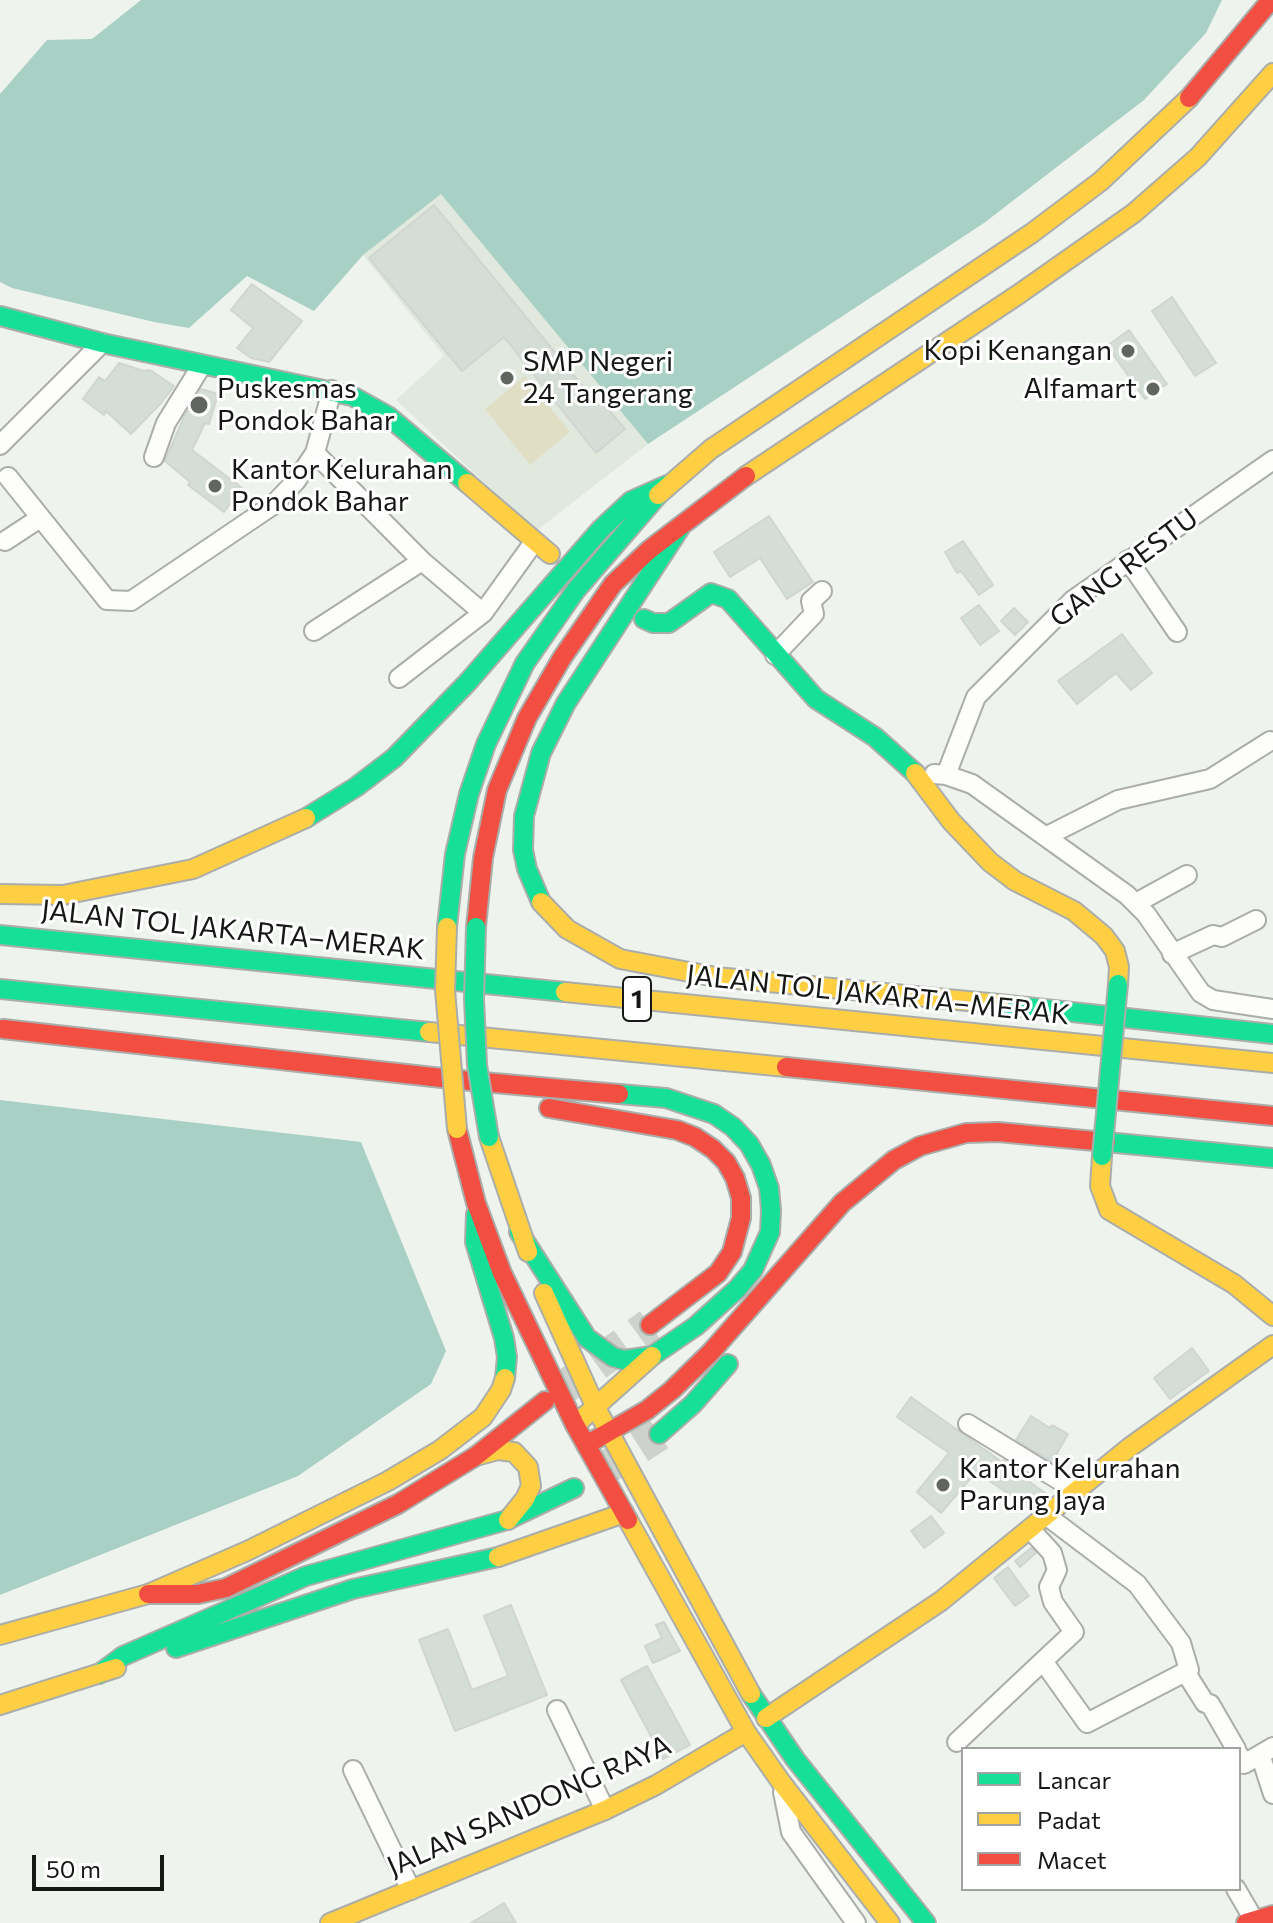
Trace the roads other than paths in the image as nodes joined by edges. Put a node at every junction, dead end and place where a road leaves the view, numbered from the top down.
1 (1271, 0) edge
2 (1273, 73) edge
3 (0, 316) edge
4 (102, 343) junction
5 (202, 365) junction
6 (332, 390) junction
7 (0, 445) edge
8 (315, 453) junction
9 (154, 457) dead end
10 (1273, 460) edge
11 (3, 477) edge
12 (667, 485) junction
13 (40, 518) junction
14 (680, 528) junction
15 (5, 541) dead end
16 (534, 542) junction
17 (550, 554) dead end
18 (1128, 560) junction
19 (422, 561) junction
20 (822, 591) dead end
21 (483, 613) junction
22 (644, 619) dead end
23 (314, 631) dead end
24 (1177, 632) dead end
25 (775, 655) junction
26 (399, 678) dead end
27 (1270, 741) dead end
28 (946, 775) junction
29 (919, 777) junction
30 (1047, 836) junction
31 (1187, 875) dead end
32 (0, 894) edge
33 (1136, 903) junction
34 (1256, 920) dead end
35 (0, 935) edge
36 (1172, 954) junction
37 (0, 989) edge
38 (874, 991) junction
39 (1273, 1009) edge
40 (3, 1029) dead end
41 (1273, 1034) edge
42 (1166, 1052) junction
43 (269, 1058) junction
44 (1273, 1063) edge
45 (1273, 1116) edge
46 (1273, 1158) edge
47 (873, 1179) junction
48 (476, 1203) junction
49 (857, 1217) dead end
50 (519, 1232) junction
51 (1273, 1316) edge
52 (650, 1325) tunnel mouth
53 (744, 1345) dead end
54 (1273, 1345) edge
55 (652, 1356) junction
56 (545, 1401) tunnel mouth
57 (595, 1406) junction
58 (968, 1424) dead end
59 (575, 1425) junction
60 (610, 1433) junction
61 (659, 1434) tunnel mouth
62 (586, 1445) junction
63 (476, 1456) junction
64 (574, 1488) dead end
65 (1077, 1491) junction
66 (624, 1513) junction
67 (1047, 1516) junction
68 (507, 1520) junction
69 (1030, 1529) junction
70 (148, 1594) junction
71 (0, 1635) edge
72 (1043, 1661) junction
73 (1186, 1673) junction
74 (99, 1674) junction
75 (0, 1705) edge
76 (557, 1710) dead end
77 (766, 1718) junction
78 (746, 1732) junction
79 (957, 1742) dead end
80 (1235, 1747) edge
81 (1268, 1753) edge
82 (1241, 1759) edge
83 (353, 1770) dead end
84 (781, 1782) junction
85 (1273, 1794) edge
86 (605, 1810) junction
87 (411, 1890) junction
88 (1237, 1891) edge
89 (1273, 1915) edge
90 (361, 1917) edge
91 (1250, 1922) edge
92 (330, 1923) edge
93 (856, 1923) edge
94 (890, 1923) edge
95 (926, 1923) edge

1 - 12 main road
2 - 14 main road
3 - 4 main road
4 - 5 main road
4 - 7 street
5 - 6 main road
5 - 9 street
6 - 8 street
6 - 16 main road
8 - 13 street
8 - 19 street
10 - 18 street, GANG RESTU
11 - 13 street
12 - 32 main road
12 - 48 main road, bridge
13 - 15 street
14 - 38 main road
14 - 50 main road, bridge
16 - 17 main road
16 - 21 street
18 - 24 street
18 - 28 street, GANG RESTU
19 - 21 street
19 - 23 street
20 - 25 street
21 - 26 street
22 - 25 main road
25 - 29 main road
27 - 30 street
28 - 29 street
28 - 30 street
29 - 51 main road, bridge
30 - 33 street
31 - 33 street
33 - 36 street
34 - 36 street
35 - 42 main road, JALAN TOL JAKARTA–MERAK / 1
36 - 39 street
37 - 45 main road, 1
38 - 41 main road
38 - 42 main road
40 - 43 main road
42 - 44 main road, JALAN TOL JAKARTA–MERAK / 1
43 - 52 main road
43 - 55 main road
46 - 47 main road
47 - 49 main road
47 - 60 main road
48 - 59 main road
48 - 70 main road
50 - 55 main road
50 - 57 main road
53 - 61 main road
54 - 65 main road
55 - 57 main road
56 - 63 main road
57 - 59 main road
57 - 60 main road
58 - 65 street
59 - 62 main road
60 - 62 main road
60 - 77 main road
62 - 66 main road
63 - 68 main road
63 - 70 main road
64 - 68 main road
65 - 67 main road
66 - 74 main road
66 - 78 main road
67 - 69 main road
67 - 73 street
68 - 74 main road
69 - 72 street
69 - 77 main road
70 - 71 main road
72 - 73 street
72 - 79 street
73 - 80 street
74 - 75 main road
76 - 86 street
77 - 95 main road
78 - 84 main road
78 - 86 main road, JALAN SANDONG RAYA
81 - 82 street
81 - 85 street
83 - 87 street
84 - 93 street
84 - 94 main road
86 - 87 main road, JALAN SANDONG RAYA
87 - 90 main road, JALAN SANDONG RAYA
88 - 91 street
89 - 91 main road
90 - 92 main road, JALAN SANDONG RAYA

